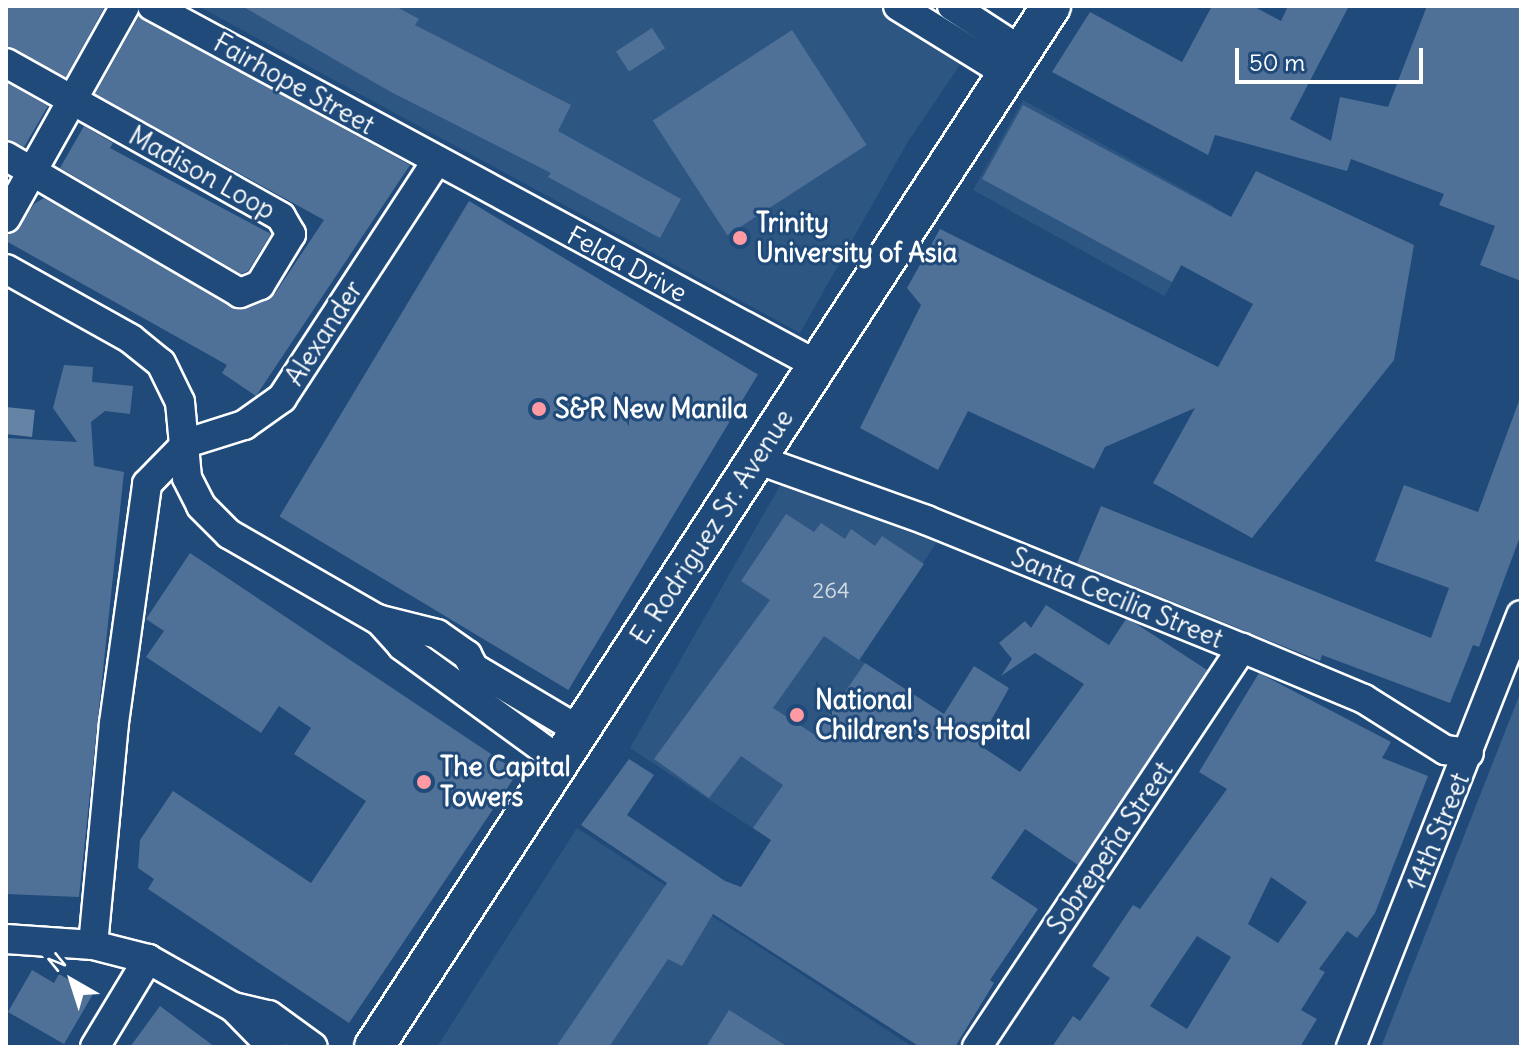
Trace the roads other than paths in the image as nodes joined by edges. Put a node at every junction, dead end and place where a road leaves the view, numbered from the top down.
1 (125, 6) edge
2 (152, 6) edge
3 (898, 6) edge
4 (952, 6) edge
5 (1051, 6) edge
6 (1014, 62) junction
7 (6, 63) edge
8 (71, 99) junction
9 (6, 156) edge
10 (436, 162) junction
11 (33, 171) junction
12 (6, 218) edge
13 (6, 269) edge
14 (817, 365) junction
15 (187, 443) junction
16 (756, 459) junction
17 (1521, 615) edge
18 (1242, 648) junction
19 (570, 746) junction
20 (1469, 753) junction
21 (6, 939) edge
22 (93, 945) junction
23 (148, 959) junction
24 (233, 1007) junction
25 (95, 1047) edge
26 (272, 1047) edge
27 (313, 1047) edge
28 (374, 1047) edge
29 (977, 1047) edge
30 (1351, 1047) edge

1 - 8 street
2 - 10 street, Fairhope Street
3 - 6 street
4 - 6 street
5 - 6 main road, E. Rodriguez Sr. Avenue
6 - 14 main road, E. Rodriguez Sr. Avenue
7 - 8 street, Madison Loop
8 - 11 street
8 - 11 street, Madison Loop
9 - 11 street, Madison Loop
10 - 14 street, Felda Drive
10 - 15 street, Alexander
11 - 12 street
13 - 15 street
14 - 16 main road, E. Rodriguez Sr. Avenue
15 - 19 street
15 - 22 street, Alexander
16 - 18 street, Santa Cecilia Street
16 - 19 main road, E. Rodriguez Sr. Avenue
17 - 20 street, 14th Street
18 - 20 street, Santa Cecilia Street
18 - 29 street, Sobrepeña Street
19 - 28 main road, E. Rodriguez Sr. Avenue
20 - 30 street, 14th Street
21 - 22 street
22 - 23 street
23 - 24 street
23 - 25 street
24 - 26 street
24 - 27 street

